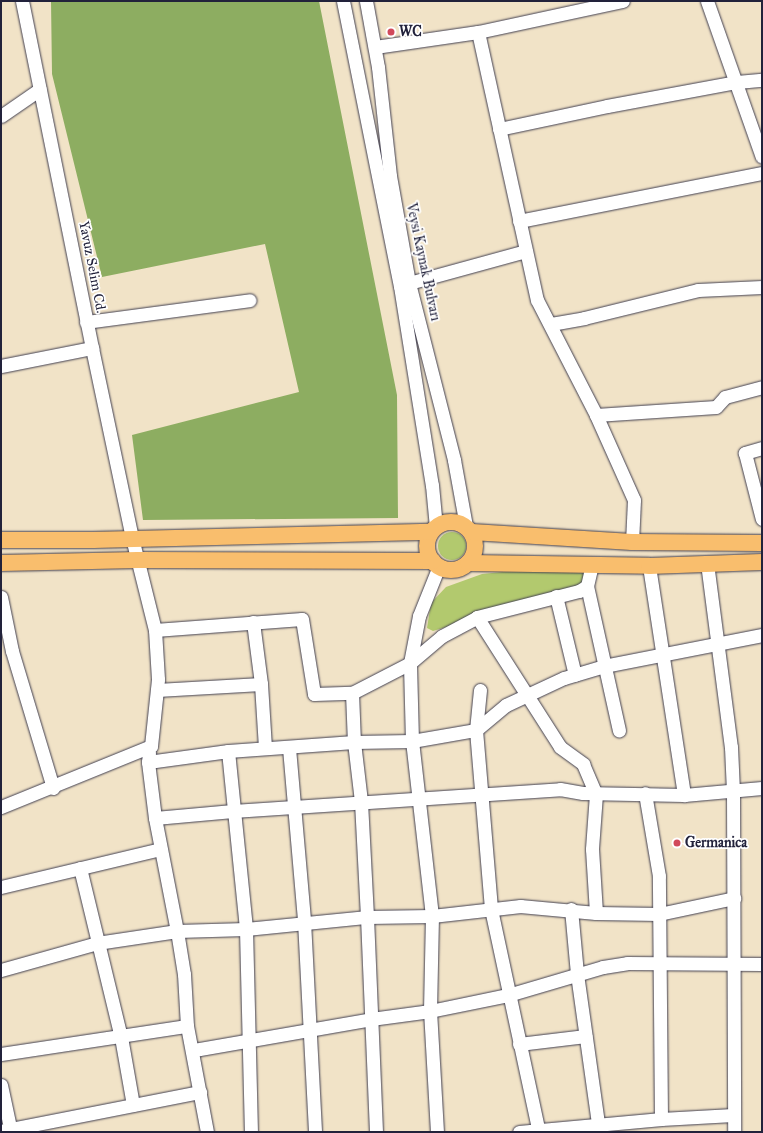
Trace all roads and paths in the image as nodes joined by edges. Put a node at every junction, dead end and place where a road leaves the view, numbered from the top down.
1 (22, 1) edge
2 (343, 1) edge
3 (366, 1) edge
4 (623, 1) edge
5 (707, 1) edge
6 (478, 32) junction
7 (375, 47) junction
8 (762, 80) edge
9 (737, 82) junction
10 (40, 89) junction
11 (1, 116) edge
12 (499, 129) junction
13 (762, 157) edge
14 (762, 173) edge
15 (518, 221) junction
16 (526, 251) junction
17 (409, 283) junction
18 (762, 288) edge
19 (250, 300) dead end
20 (86, 322) junction
21 (551, 324) junction
22 (92, 348) junction
23 (1, 366) edge
24 (762, 387) edge
25 (596, 415) junction
26 (762, 448) edge
27 (762, 519) edge
28 (469, 529) junction
29 (434, 530) junction
30 (132, 538) junction
31 (1, 539) edge
32 (632, 542) junction
33 (762, 543) edge
34 (138, 560) junction
35 (762, 562) edge
36 (1, 563) edge
37 (468, 563) junction
38 (707, 563) junction
39 (436, 564) junction
40 (592, 565) junction
41 (649, 566) junction
42 (587, 586) junction
43 (556, 596) junction
44 (1, 597) edge
45 (477, 617) junction
46 (253, 622) junction
47 (155, 630) junction
48 (762, 635) edge
49 (718, 644) junction
50 (7, 653) edge
51 (660, 655) junction
52 (410, 663) junction
53 (604, 666) junction
54 (576, 674) junction
55 (261, 684) junction
56 (157, 690) junction
57 (480, 690) dead end
58 (352, 693) junction
59 (527, 696) junction
60 (476, 730) junction
61 (619, 730) dead end
62 (412, 741) junction
63 (354, 742) junction
64 (151, 746) junction
65 (265, 748) junction
66 (289, 748) junction
67 (228, 751) junction
68 (148, 762) junction
69 (53, 788) junction
70 (762, 788) edge
71 (733, 791) junction
72 (482, 793) junction
73 (596, 794) junction
74 (645, 794) junction
75 (684, 795) junction
76 (420, 798) junction
77 (361, 802) junction
78 (1, 807) edge
79 (294, 807) junction
80 (233, 811) junction
81 (155, 818) junction
82 (161, 849) junction
83 (80, 868) junction
84 (1, 886) edge
85 (734, 898) junction
86 (491, 909) junction
87 (571, 909) junction
88 (596, 913) junction
89 (659, 914) junction
90 (432, 916) junction
91 (367, 917) junction
92 (304, 921) junction
93 (246, 929) junction
94 (177, 931) junction
95 (97, 943) junction
96 (659, 963) junction
97 (732, 963) junction
98 (762, 964) edge
99 (1, 970) edge
100 (577, 974) junction
101 (508, 995) junction
102 (430, 1011) junction
103 (372, 1019) junction
104 (187, 1026) junction
105 (309, 1030) junction
106 (586, 1036) junction
107 (121, 1037) junction
108 (248, 1041) junction
109 (519, 1044) junction
110 (194, 1050) junction
111 (1, 1054) edge
112 (1, 1085) edge
113 (200, 1092) junction
114 (133, 1105) junction
115 (733, 1115) junction
116 (661, 1119) junction
117 (52, 1127) edge
118 (599, 1128) edge
119 (8, 1131) edge
120 (539, 1131) edge
121 (207, 1132) edge
122 (251, 1132) edge
123 (315, 1132) edge
124 (376, 1132) edge
125 (437, 1132) edge
126 (519, 1132) edge
127 (734, 1132) edge

1 - 10 street, Yavuz Selim Cd.
2 - 29 street, Veysi Kaynak Bulvarı
3 - 7 street, Veysi Kaynak Bulvarı
4 - 6 street
5 - 9 street
6 - 7 street
6 - 12 street
7 - 17 street, Veysi Kaynak Bulvarı
8 - 9 street
9 - 12 street
9 - 13 street
10 - 11 street
10 - 20 street, Yavuz Selim Cd.
12 - 15 street
14 - 15 street
15 - 16 street
16 - 17 street
16 - 21 street
17 - 28 street, Veysi Kaynak Bulvarı
18 - 21 street
19 - 20 street
20 - 22 street, Yavuz Selim Cd.
21 - 25 street
22 - 23 street
22 - 30 street, Yavuz Selim Cd.
24 - 25 street
25 - 32 street
26 - 27 street
28 - 29 main road
28 - 32 main road
28 - 37 main road
29 - 30 main road
29 - 39 main road
30 - 31 main road
30 - 34 street, Yavuz Selim Cd.
32 - 33 main road
34 - 36 main road
34 - 39 main road
34 - 47 street, Yavuz Selim Cd.
35 - 38 main road
37 - 39 main road
37 - 40 main road
38 - 41 main road
38 - 49 street
39 - 52 street
40 - 41 main road
40 - 42 street
41 - 51 street
42 - 43 street
42 - 53 street
43 - 45 street
43 - 54 street
44 - 50 street
45 - 52 street
45 - 59 street
46 - 47 street
46 - 55 street
46 - 58 street
47 - 56 street, Yavuz Selim Cd.
48 - 49 street
49 - 51 street
49 - 71 street
50 - 69 street
51 - 53 street
51 - 75 street
52 - 58 street
52 - 62 street
53 - 54 street
53 - 61 street
54 - 59 street
55 - 56 street
55 - 65 street
56 - 64 street, Yavuz Selim Cd.
57 - 60 street
58 - 63 street
59 - 60 street
59 - 73 street
60 - 62 street
60 - 72 street
62 - 63 street
62 - 76 street
63 - 66 street
63 - 77 street
64 - 68 street, Yavuz Selim Cd.
64 - 69 street
65 - 66 street
65 - 67 street
66 - 79 street
67 - 68 street
67 - 80 street
68 - 81 street, Yavuz Selim Cd.
69 - 78 street
70 - 71 street
71 - 75 street
71 - 85 street
72 - 73 street
72 - 76 street
72 - 86 street
73 - 74 street
73 - 88 street
74 - 75 street
74 - 89 street
76 - 77 street
76 - 90 street
77 - 79 street
77 - 91 street
79 - 80 street
79 - 92 street
80 - 81 street
80 - 93 street
81 - 82 street, Yavuz Selim Cd.
82 - 83 street
82 - 94 street, Yavuz Selim Cd.
83 - 84 street
83 - 95 street
85 - 89 street
85 - 97 street
86 - 87 street
86 - 90 street
86 - 101 street
87 - 88 street
87 - 100 street
88 - 89 street
89 - 96 street
90 - 91 street
90 - 102 street
91 - 92 street
91 - 103 street
92 - 93 street
92 - 105 street
93 - 94 street
93 - 108 street
94 - 95 street
94 - 104 street, Yavuz Selim Cd.
95 - 99 street
95 - 107 street
96 - 97 street
96 - 100 street
96 - 116 street
97 - 98 street
97 - 115 street
100 - 101 street
100 - 106 street
101 - 102 street
101 - 109 street
102 - 103 street
102 - 125 street
103 - 105 street
103 - 124 street
104 - 107 street
104 - 110 street, Yavuz Selim Cd.
105 - 108 street
105 - 123 street
106 - 109 street
106 - 118 street
107 - 111 street
107 - 114 street
108 - 110 street
108 - 122 street
109 - 120 street
110 - 113 street, Yavuz Selim Cd.
112 - 119 street
113 - 114 street
113 - 121 street, Yavuz Selim Cd.
114 - 117 street
115 - 116 street
115 - 127 street
116 - 118 street
117 - 119 street
118 - 120 street
120 - 126 street

